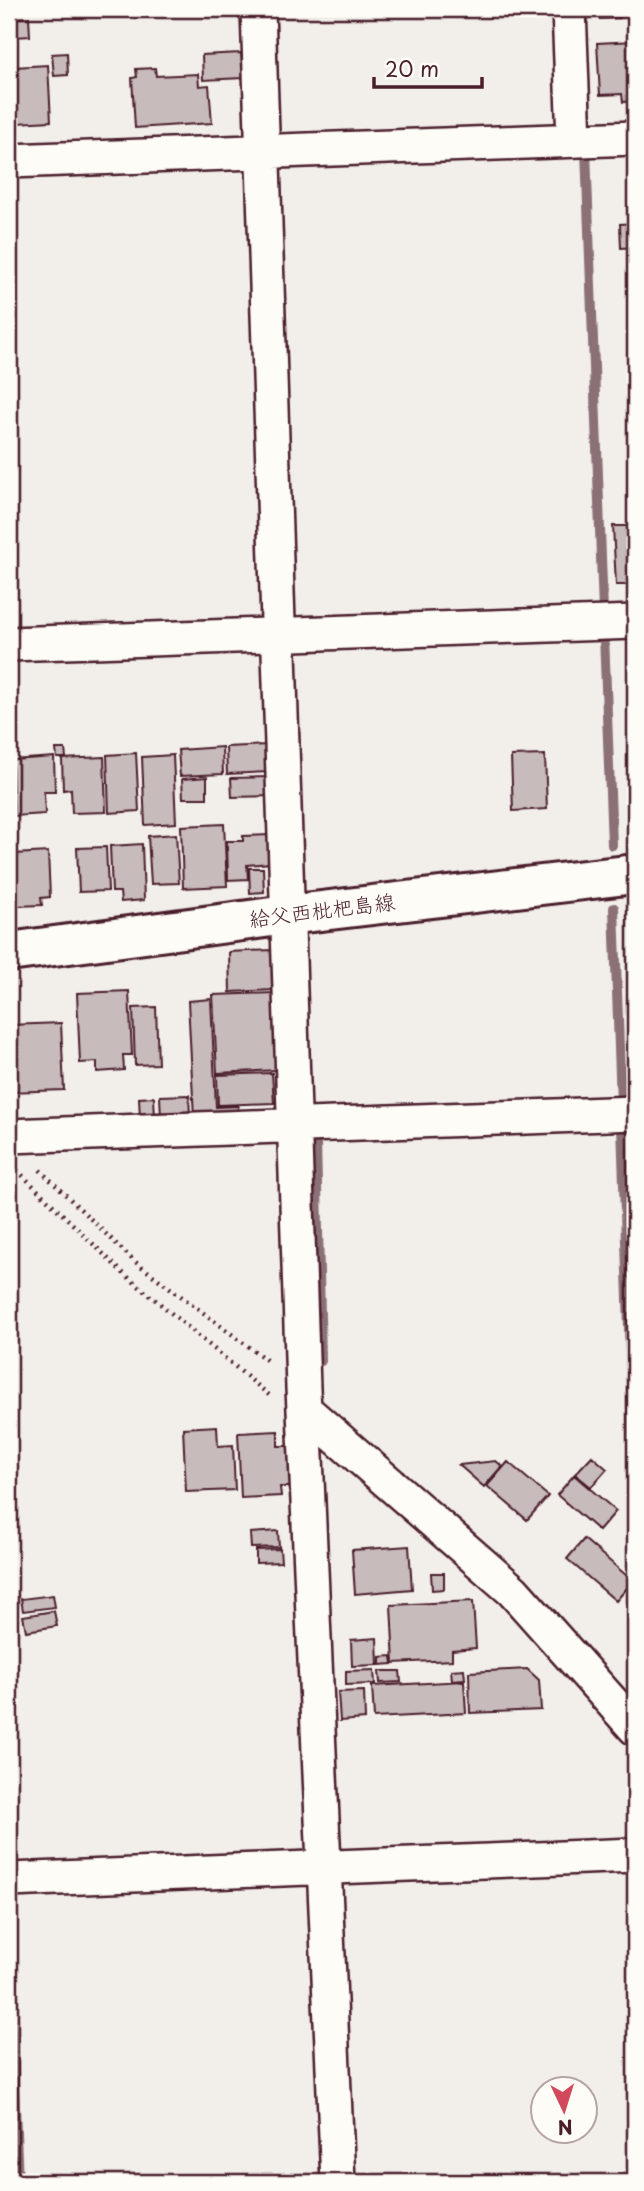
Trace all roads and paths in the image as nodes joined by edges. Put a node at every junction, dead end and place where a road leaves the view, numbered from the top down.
1 (258, 9) edge
2 (569, 9) edge
3 (635, 138) edge
4 (574, 140) junction
5 (262, 152) junction
6 (9, 161) edge
7 (635, 622) edge
8 (278, 635) junction
9 (9, 644) edge
10 (635, 874) edge
11 (287, 915) junction
12 (9, 952) edge
13 (635, 1113) edge
14 (294, 1125) junction
15 (9, 1136) edge
16 (304, 1409) junction
17 (635, 1728) edge
18 (635, 1855) edge
19 (325, 1867) junction
20 (9, 1880) edge
21 (338, 2182) edge

1 - 5 street
2 - 4 street
3 - 4 street
4 - 5 street
5 - 6 street
5 - 8 street
7 - 8 street
8 - 9 street
8 - 11 street
10 - 11 main road, 給父西枇杷島線
11 - 12 main road, 給父西枇杷島線
11 - 14 street
13 - 14 street
14 - 15 street
14 - 16 street
16 - 17 street
16 - 19 street
18 - 19 street
19 - 20 street
19 - 21 street

